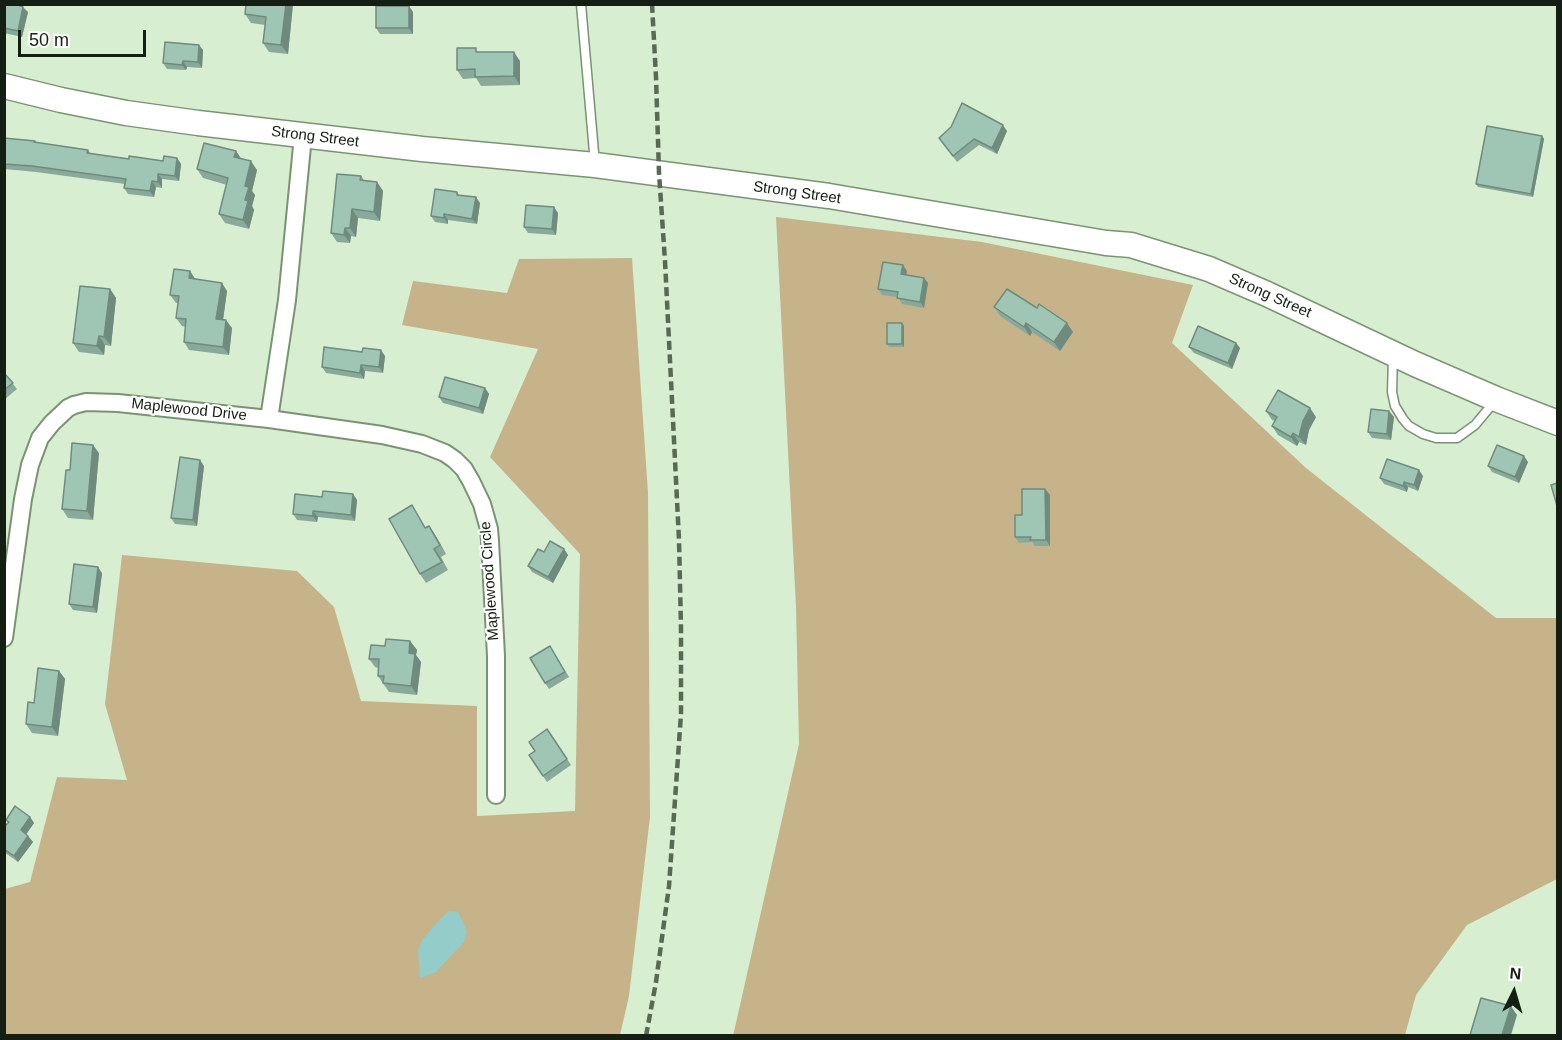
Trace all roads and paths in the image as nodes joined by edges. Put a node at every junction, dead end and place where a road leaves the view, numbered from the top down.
1 (581, 4) edge
2 (4, 86) edge
3 (303, 136) junction
4 (595, 165) junction
5 (1393, 353) junction
6 (1496, 399) junction
7 (269, 419) junction
8 (1557, 423) edge
9 (4, 638) edge
10 (496, 795) dead end

1 - 4 lane
2 - 3 main road, Strong Street
3 - 4 main road, Strong Street
3 - 7 street, Maplewood Drive
4 - 5 main road, Strong Street
5 - 6 main road, Strong Street
5 - 6 lane
6 - 8 main road, Strong Street
7 - 9 street, Maplewood Drive
7 - 10 street, Maplewood Circle

